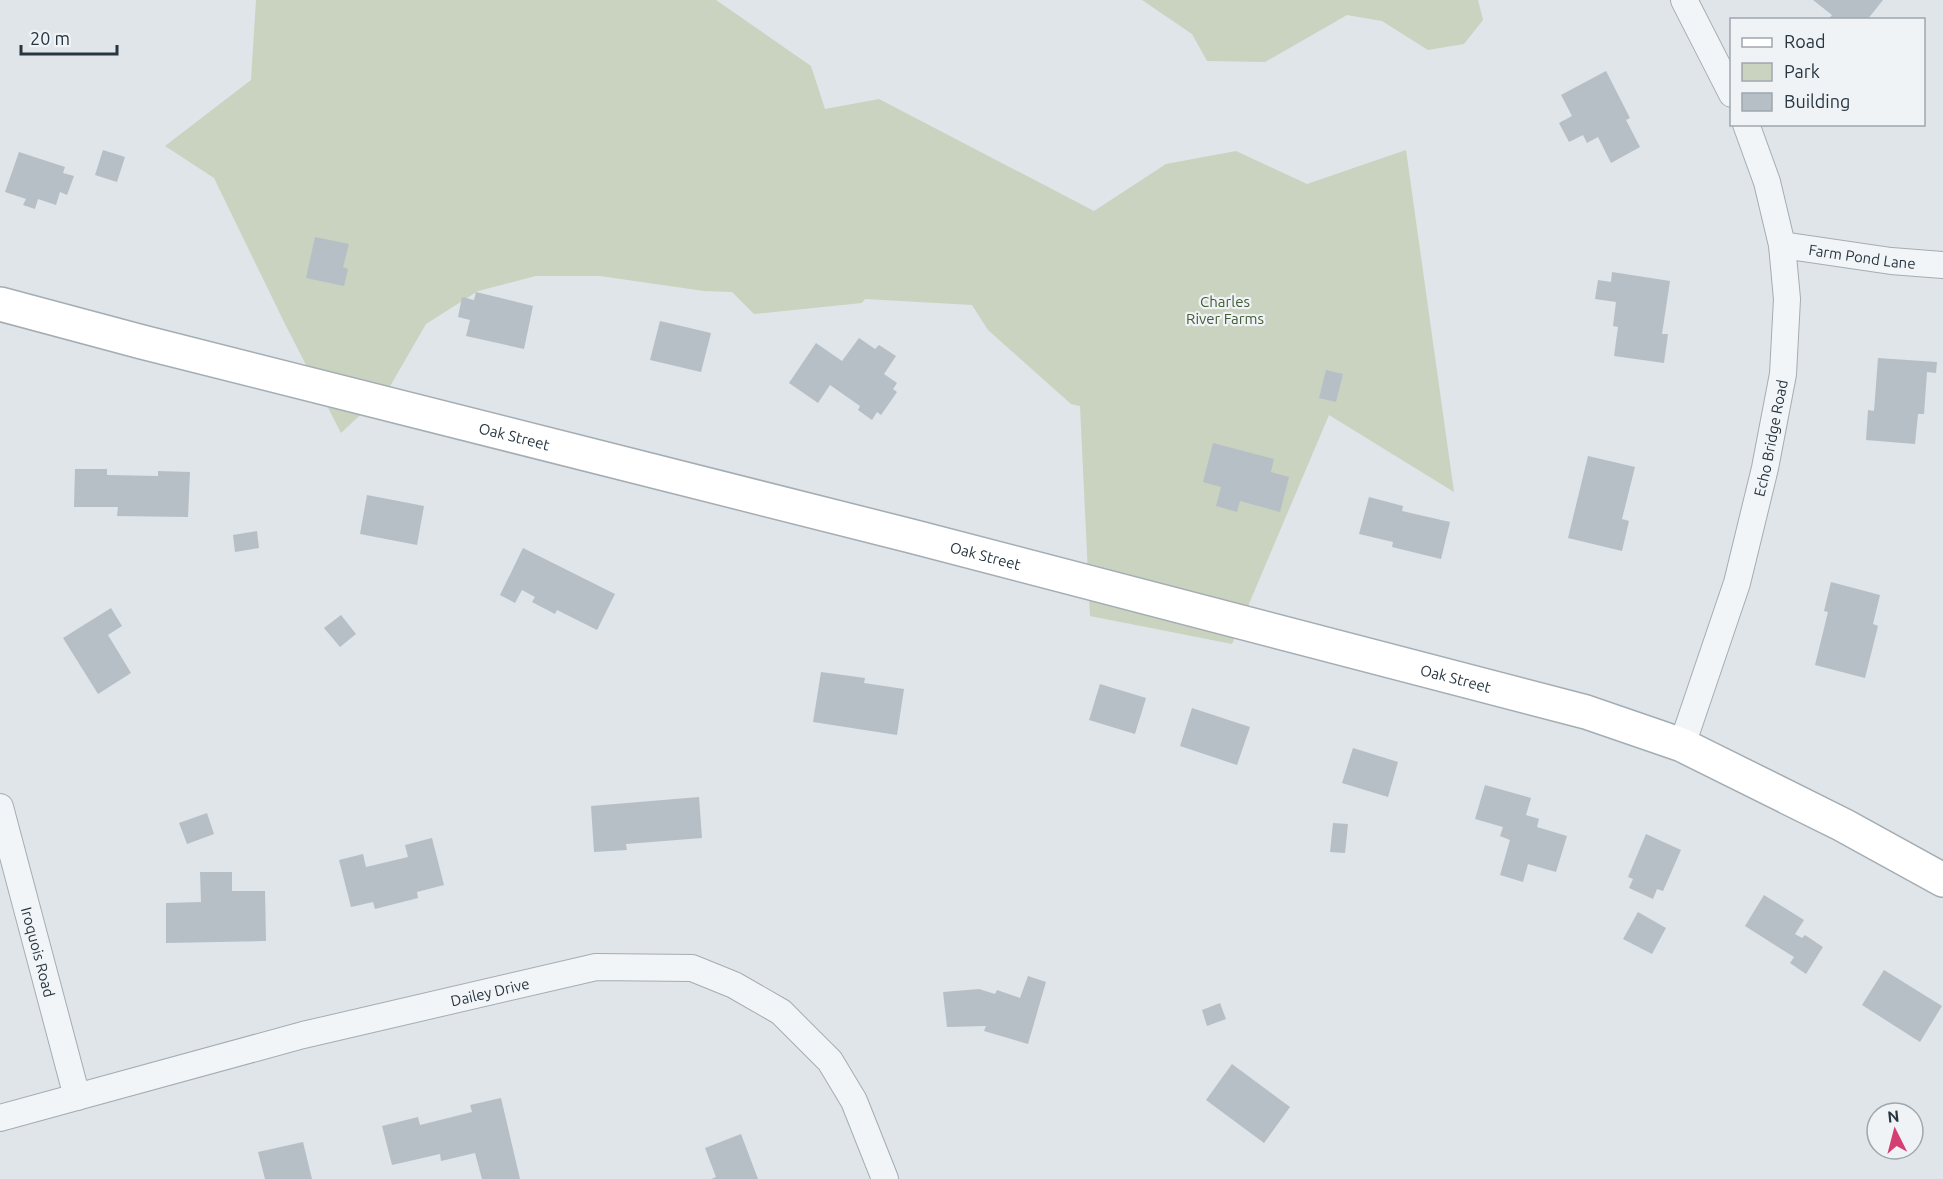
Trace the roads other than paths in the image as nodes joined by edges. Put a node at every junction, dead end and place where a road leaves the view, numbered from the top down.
1 (1684, 0) edge
2 (1730, 92) edge
3 (1747, 126) edge
4 (1782, 245) junction
5 (1943, 265) edge
6 (0, 304) edge
7 (1682, 745) junction
8 (0, 807) edge
9 (1943, 880) edge
10 (77, 1097) junction
11 (0, 1118) edge
12 (885, 1179) edge

1 - 2 street
3 - 4 street, Echo Bridge Road
4 - 5 street, Farm Pond Lane
4 - 7 street, Echo Bridge Road
6 - 7 main road, Oak Street
7 - 9 main road, Oak Street
8 - 10 street, Iroquois Road
10 - 11 street, Dailey Drive
10 - 12 street, Dailey Drive

